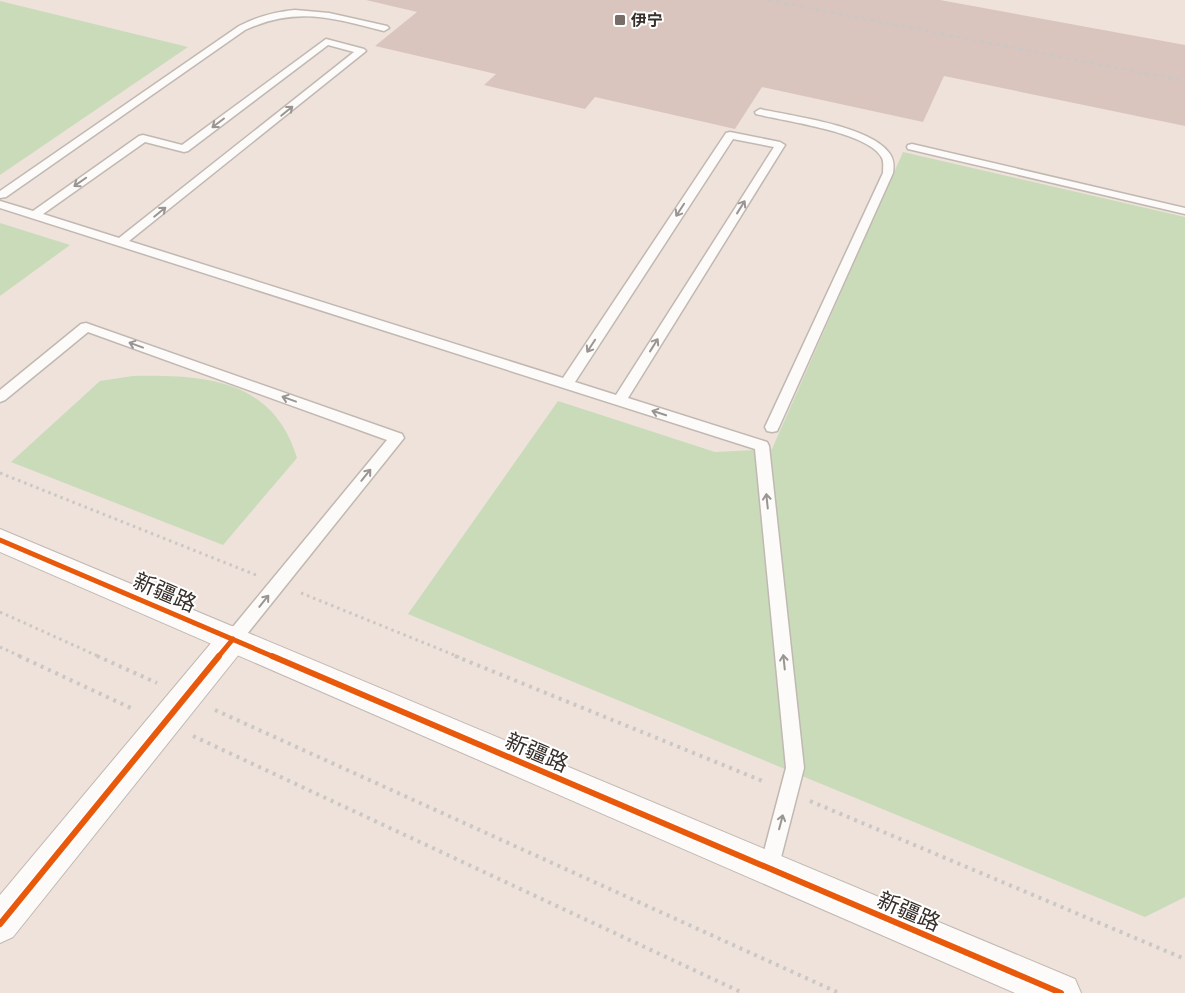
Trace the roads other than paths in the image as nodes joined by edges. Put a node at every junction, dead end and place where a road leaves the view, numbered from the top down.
1 (384, 28) dead end
2 (760, 112) dead end
3 (912, 147) dead end
4 (1, 199) edge
5 (1185, 212) edge
6 (34, 215) junction
7 (122, 242) junction
8 (566, 384) junction
9 (0, 397) edge
10 (619, 401) junction
11 (772, 426) dead end
12 (0, 540) edge
13 (233, 639) junction
14 (769, 870) junction
15 (0, 924) edge
16 (1061, 993) edge

1 - 4 lane
2 - 11 lane
3 - 5 lane
4 - 6 lane
6 - 7 lane
7 -> 6 lane
7 - 8 lane
8 - 10 lane
10 -> 8 lane
13 -> 9 lane
14 -> 10 lane
12 - 13 street, 新疆路
13 - 14 street, 新疆路
13 - 15 street
14 - 16 street, 新疆路

